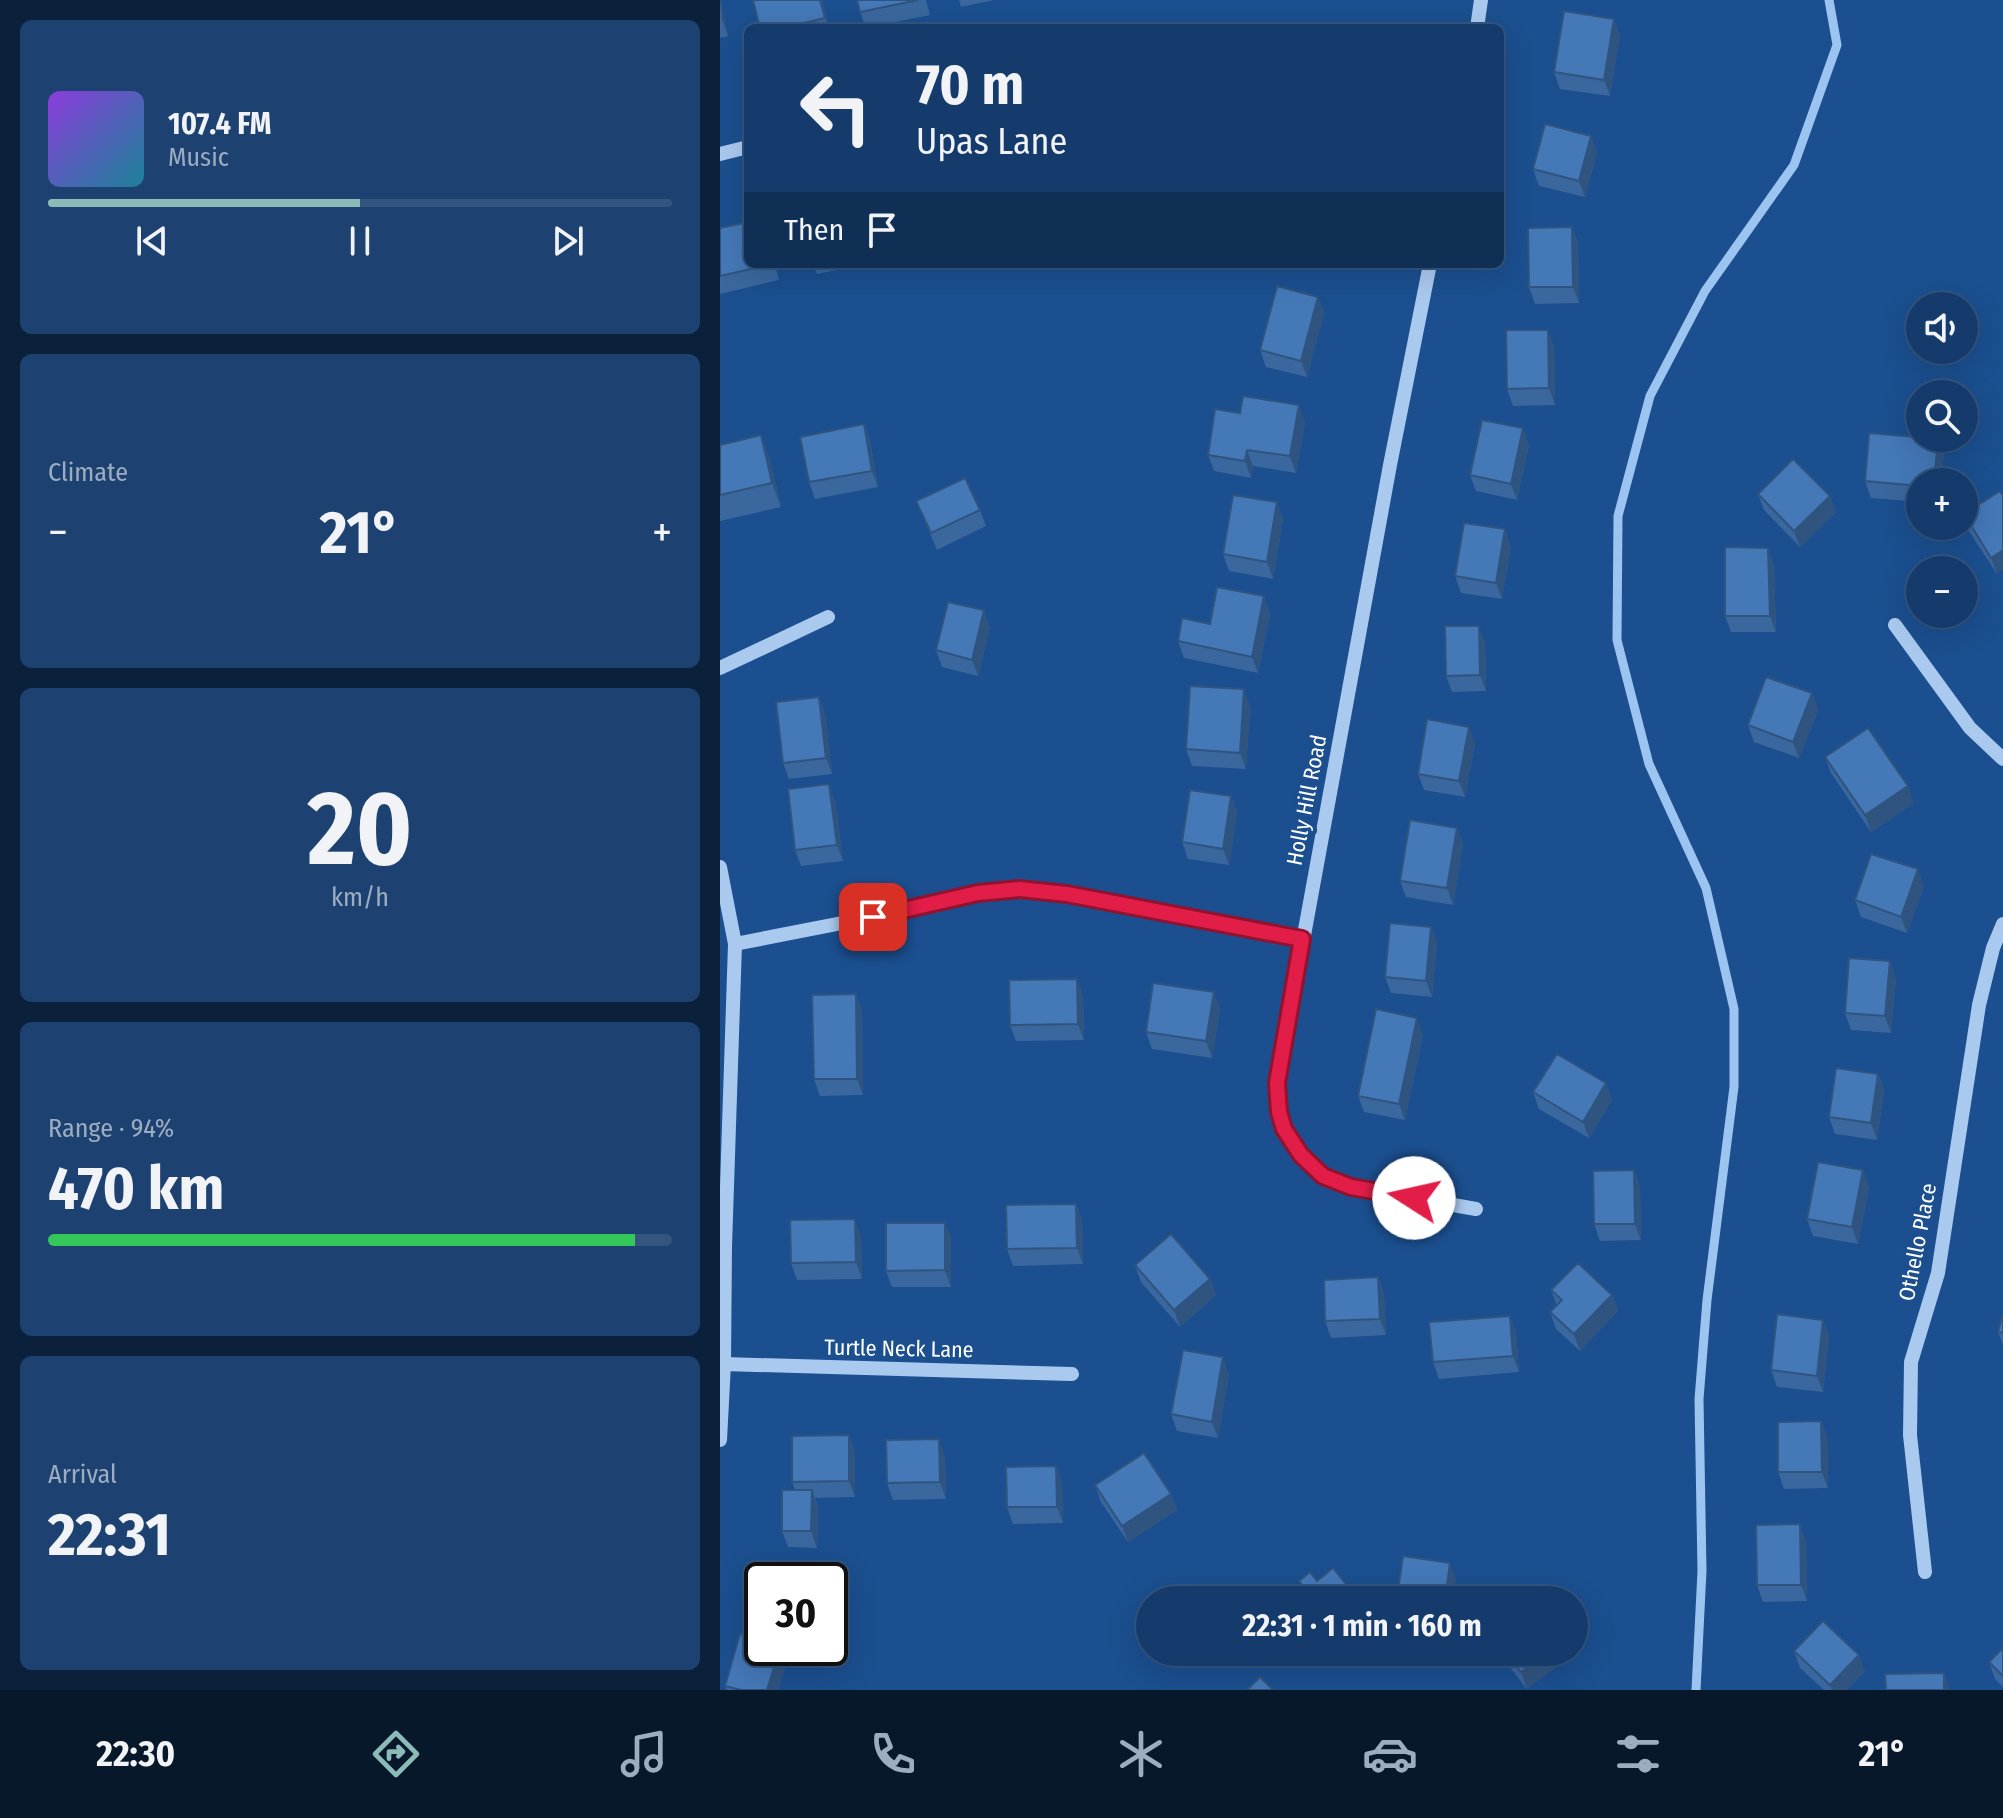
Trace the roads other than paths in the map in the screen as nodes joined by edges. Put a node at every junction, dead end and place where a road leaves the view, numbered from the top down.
1 (1481, 0) edge
2 (1478, 24) edge
3 (744, 148) edge
4 (720, 154) edge
5 (1429, 268) edge
6 (828, 617) dead end
7 (1895, 625) dead end
8 (720, 668) edge
9 (2003, 759) edge
10 (720, 867) edge
11 (2003, 924) edge
12 (1302, 939) junction
13 (735, 944) junction
14 (1476, 1209) dead end
15 (724, 1364) junction
16 (1072, 1374) dead end
17 (720, 1440) edge
18 (1925, 1572) dead end

1 - 2 street
3 - 4 street
5 - 12 street, Holly Hill Road
6 - 8 street
7 - 9 street
10 - 13 street
11 - 18 street, Othello Place
12 - 13 street
12 - 14 street, Holly Hill Road
13 - 15 street
15 - 16 street, Turtle Neck Lane
15 - 17 street

